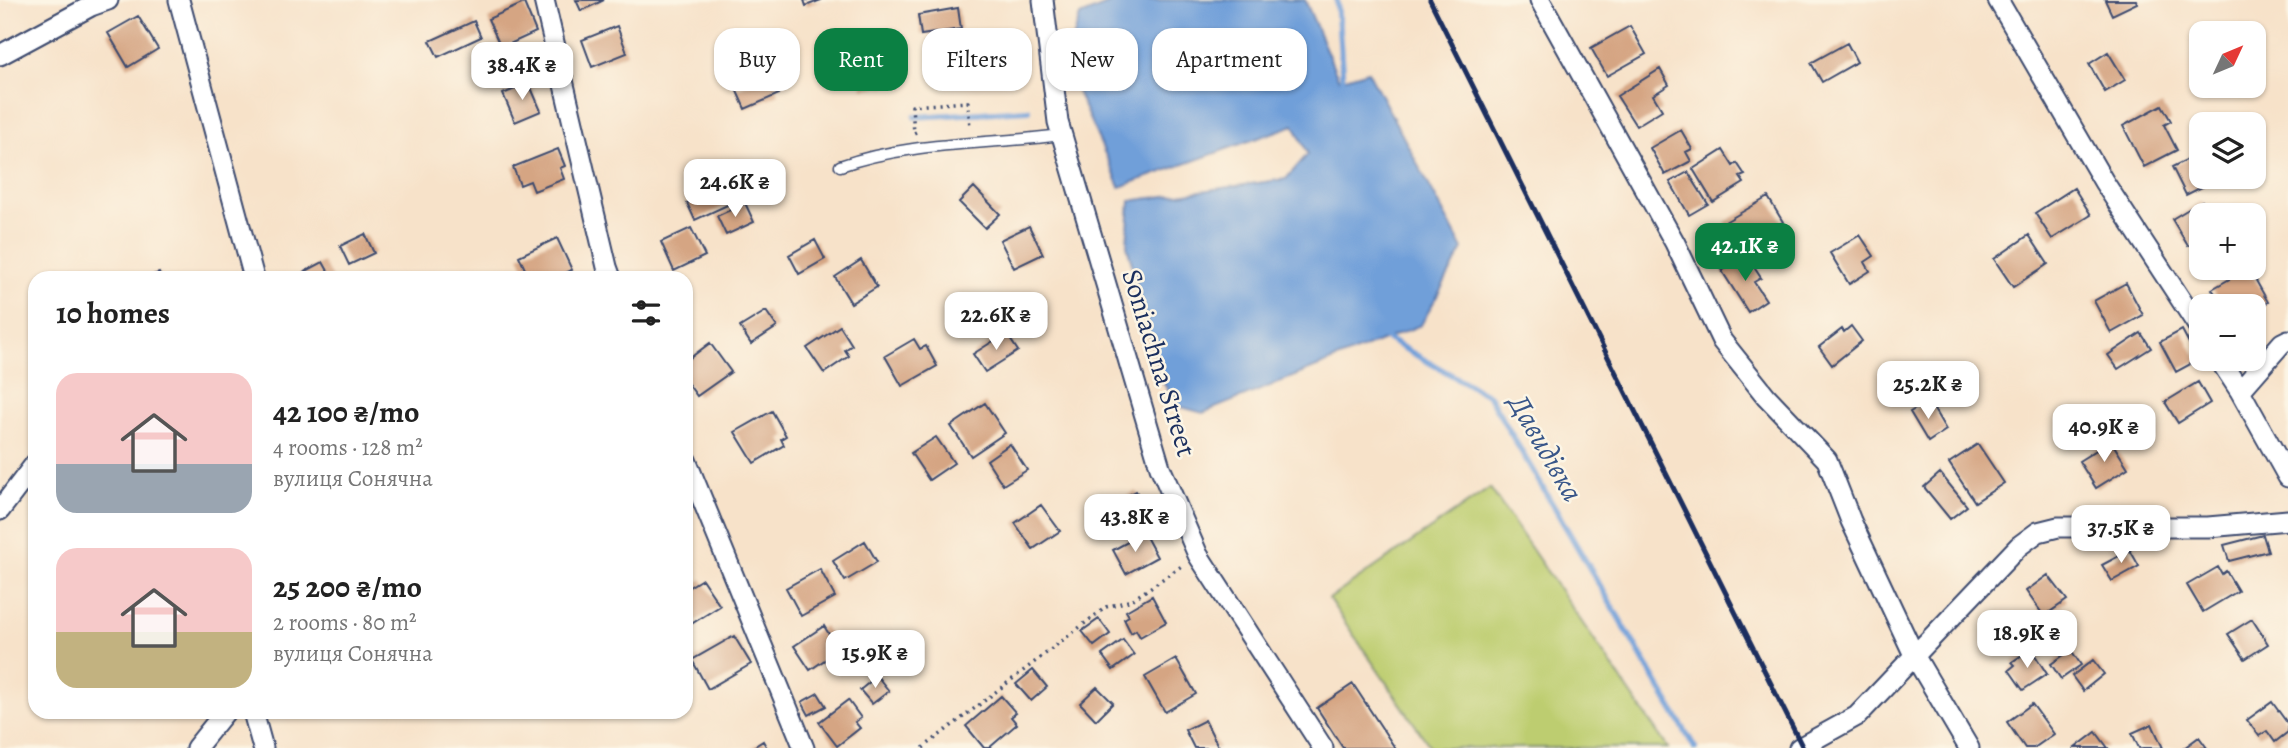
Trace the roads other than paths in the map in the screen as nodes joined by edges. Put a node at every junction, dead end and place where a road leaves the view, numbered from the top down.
1 (107, 0) edge
2 (179, 0) edge
3 (544, 0) edge
4 (1043, 0) edge
5 (1540, 0) edge
6 (1998, 0) edge
7 (0, 55) edge
8 (1062, 135) junction
9 (840, 166) dead end
10 (252, 271) edge
11 (608, 271) edge
12 (2189, 312) edge
13 (2288, 340) edge
14 (2227, 371) edge
15 (2240, 391) junction
16 (28, 473) edge
17 (693, 477) edge
18 (2288, 477) edge
19 (0, 510) edge
20 (2288, 520) edge
21 (1914, 655) junction
22 (219, 719) edge
23 (255, 719) edge
24 (196, 748) edge
25 (263, 748) edge
26 (804, 748) edge
27 (1323, 748) edge
28 (1798, 748) edge
29 (1969, 748) edge

1 - 7 street
2 - 10 street
3 - 11 street
4 - 8 street, Soniachna Street
5 - 21 street
6 - 12 street
8 - 9 lane
8 - 27 street, Soniachna Street
13 - 15 street
14 - 15 street
15 - 18 street
16 - 19 street
17 - 26 street
20 - 21 street
21 - 28 street
21 - 29 street
22 - 24 street
23 - 25 street

